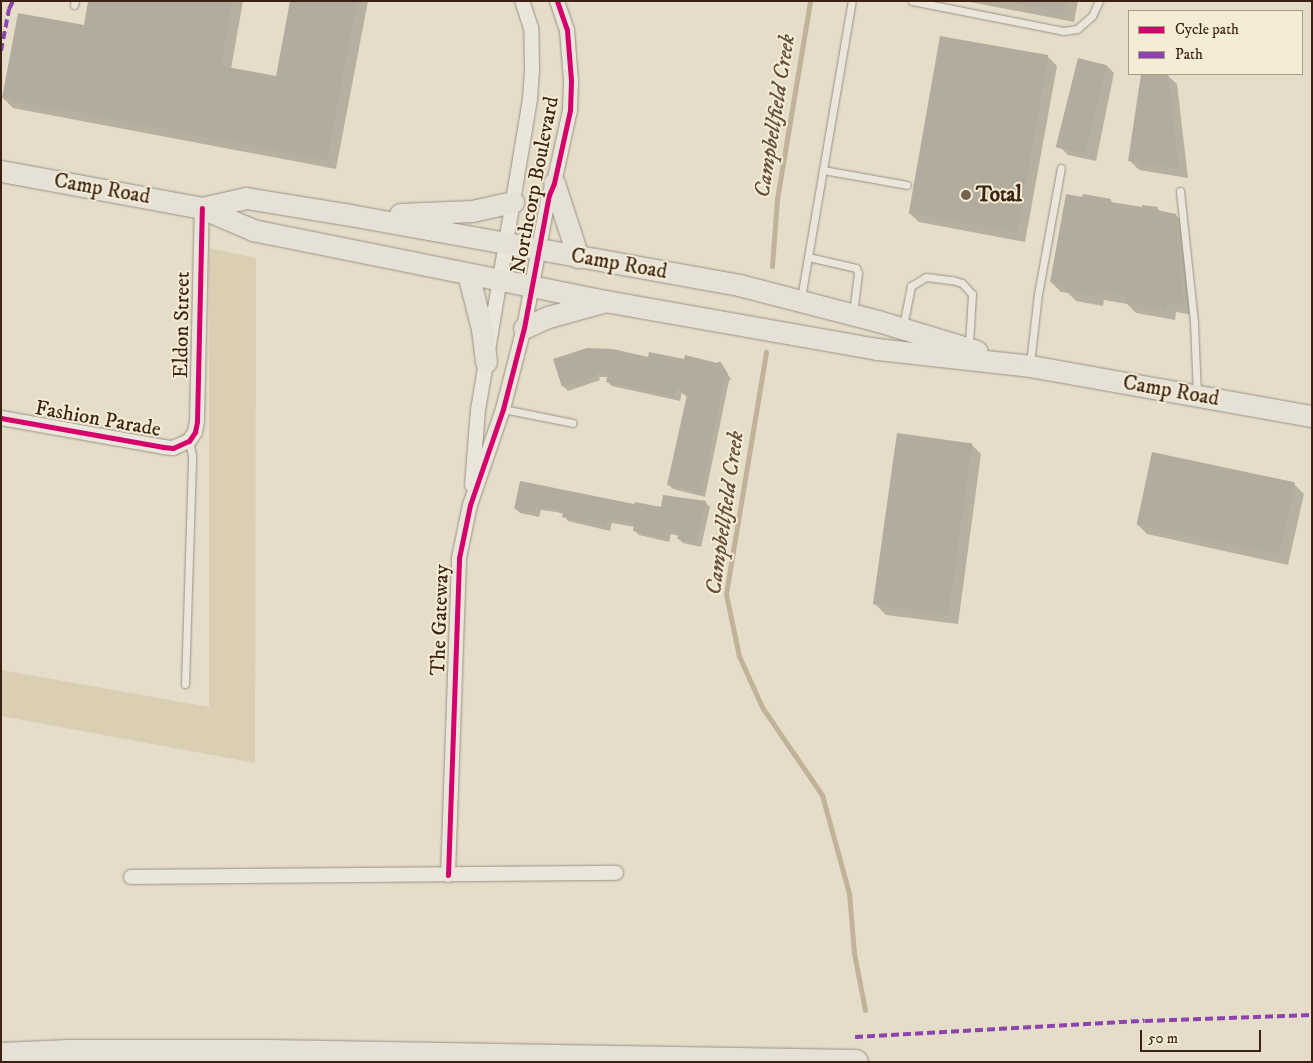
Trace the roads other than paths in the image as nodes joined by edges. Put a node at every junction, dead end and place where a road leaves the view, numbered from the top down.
1 (522, 1) edge
2 (557, 1) edge
3 (852, 1) edge
4 (912, 1) edge
5 (1099, 1) edge
6 (1061, 168) dead end
7 (823, 170) junction
8 (1, 171) edge
9 (554, 183) junction
10 (907, 185) dead end
11 (1180, 191) dead end
12 (513, 202) junction
13 (202, 208) junction
14 (350, 214) junction
15 (506, 243) junction
16 (538, 249) junction
17 (578, 257) junction
18 (808, 257) junction
19 (468, 274) junction
20 (501, 281) junction
21 (531, 286) junction
22 (801, 300) junction
23 (605, 301) junction
24 (852, 314) junction
25 (524, 328) junction
26 (903, 328) junction
27 (969, 348) junction
28 (486, 362) junction
29 (1030, 366) junction
30 (1197, 396) junction
31 (503, 408) junction
32 (1312, 416) edge
33 (1, 418) edge
34 (573, 423) dead end
35 (189, 441) junction
36 (470, 505) junction
37 (185, 684) dead end
38 (616, 874) dead end
39 (448, 875) junction
40 (131, 877) dead end
41 (1, 1056) edge
42 (855, 1062) edge

1 - 12 street, Northcorp Boulevard
2 - 9 street, Northcorp Boulevard
3 - 7 lane
4 - 5 lane
6 - 29 lane
7 - 10 lane
7 - 18 lane
8 - 13 main road, Camp Road
9 - 16 street, Northcorp Boulevard
9 - 17 main road
11 - 30 lane
12 - 14 main road
12 - 15 street, Northcorp Boulevard
13 - 14 main road, Camp Road
13 - 19 main road, Camp Road
13 - 35 street, Eldon Street
14 - 15 main road, Camp Road
15 - 16 main road, Camp Road
15 - 20 street, Northcorp Boulevard
16 - 17 main road, Camp Road
16 - 21 street, Northcorp Boulevard
17 - 22 main road, Camp Road
18 - 22 lane
18 - 24 lane
19 - 20 main road, Camp Road
19 - 28 main road
20 - 21 main road, Camp Road
20 - 28 street, The Gateway
21 - 23 main road, Camp Road
21 - 25 street, The Gateway
22 - 24 main road, Camp Road
23 - 25 main road
23 - 29 main road, Camp Road
24 - 26 main road, Camp Road
25 - 31 street, The Gateway
26 - 27 main road, Camp Road
26 - 27 lane
27 - 29 main road, Camp Road
28 - 36 street, The Gateway
29 - 30 main road, Camp Road
30 - 32 main road, Camp Road
31 - 34 lane
31 - 36 street, The Gateway
33 - 35 street, Fashion Parade
35 - 37 lane
36 - 39 street, The Gateway
38 - 39 street
39 - 40 street
41 - 42 highway

